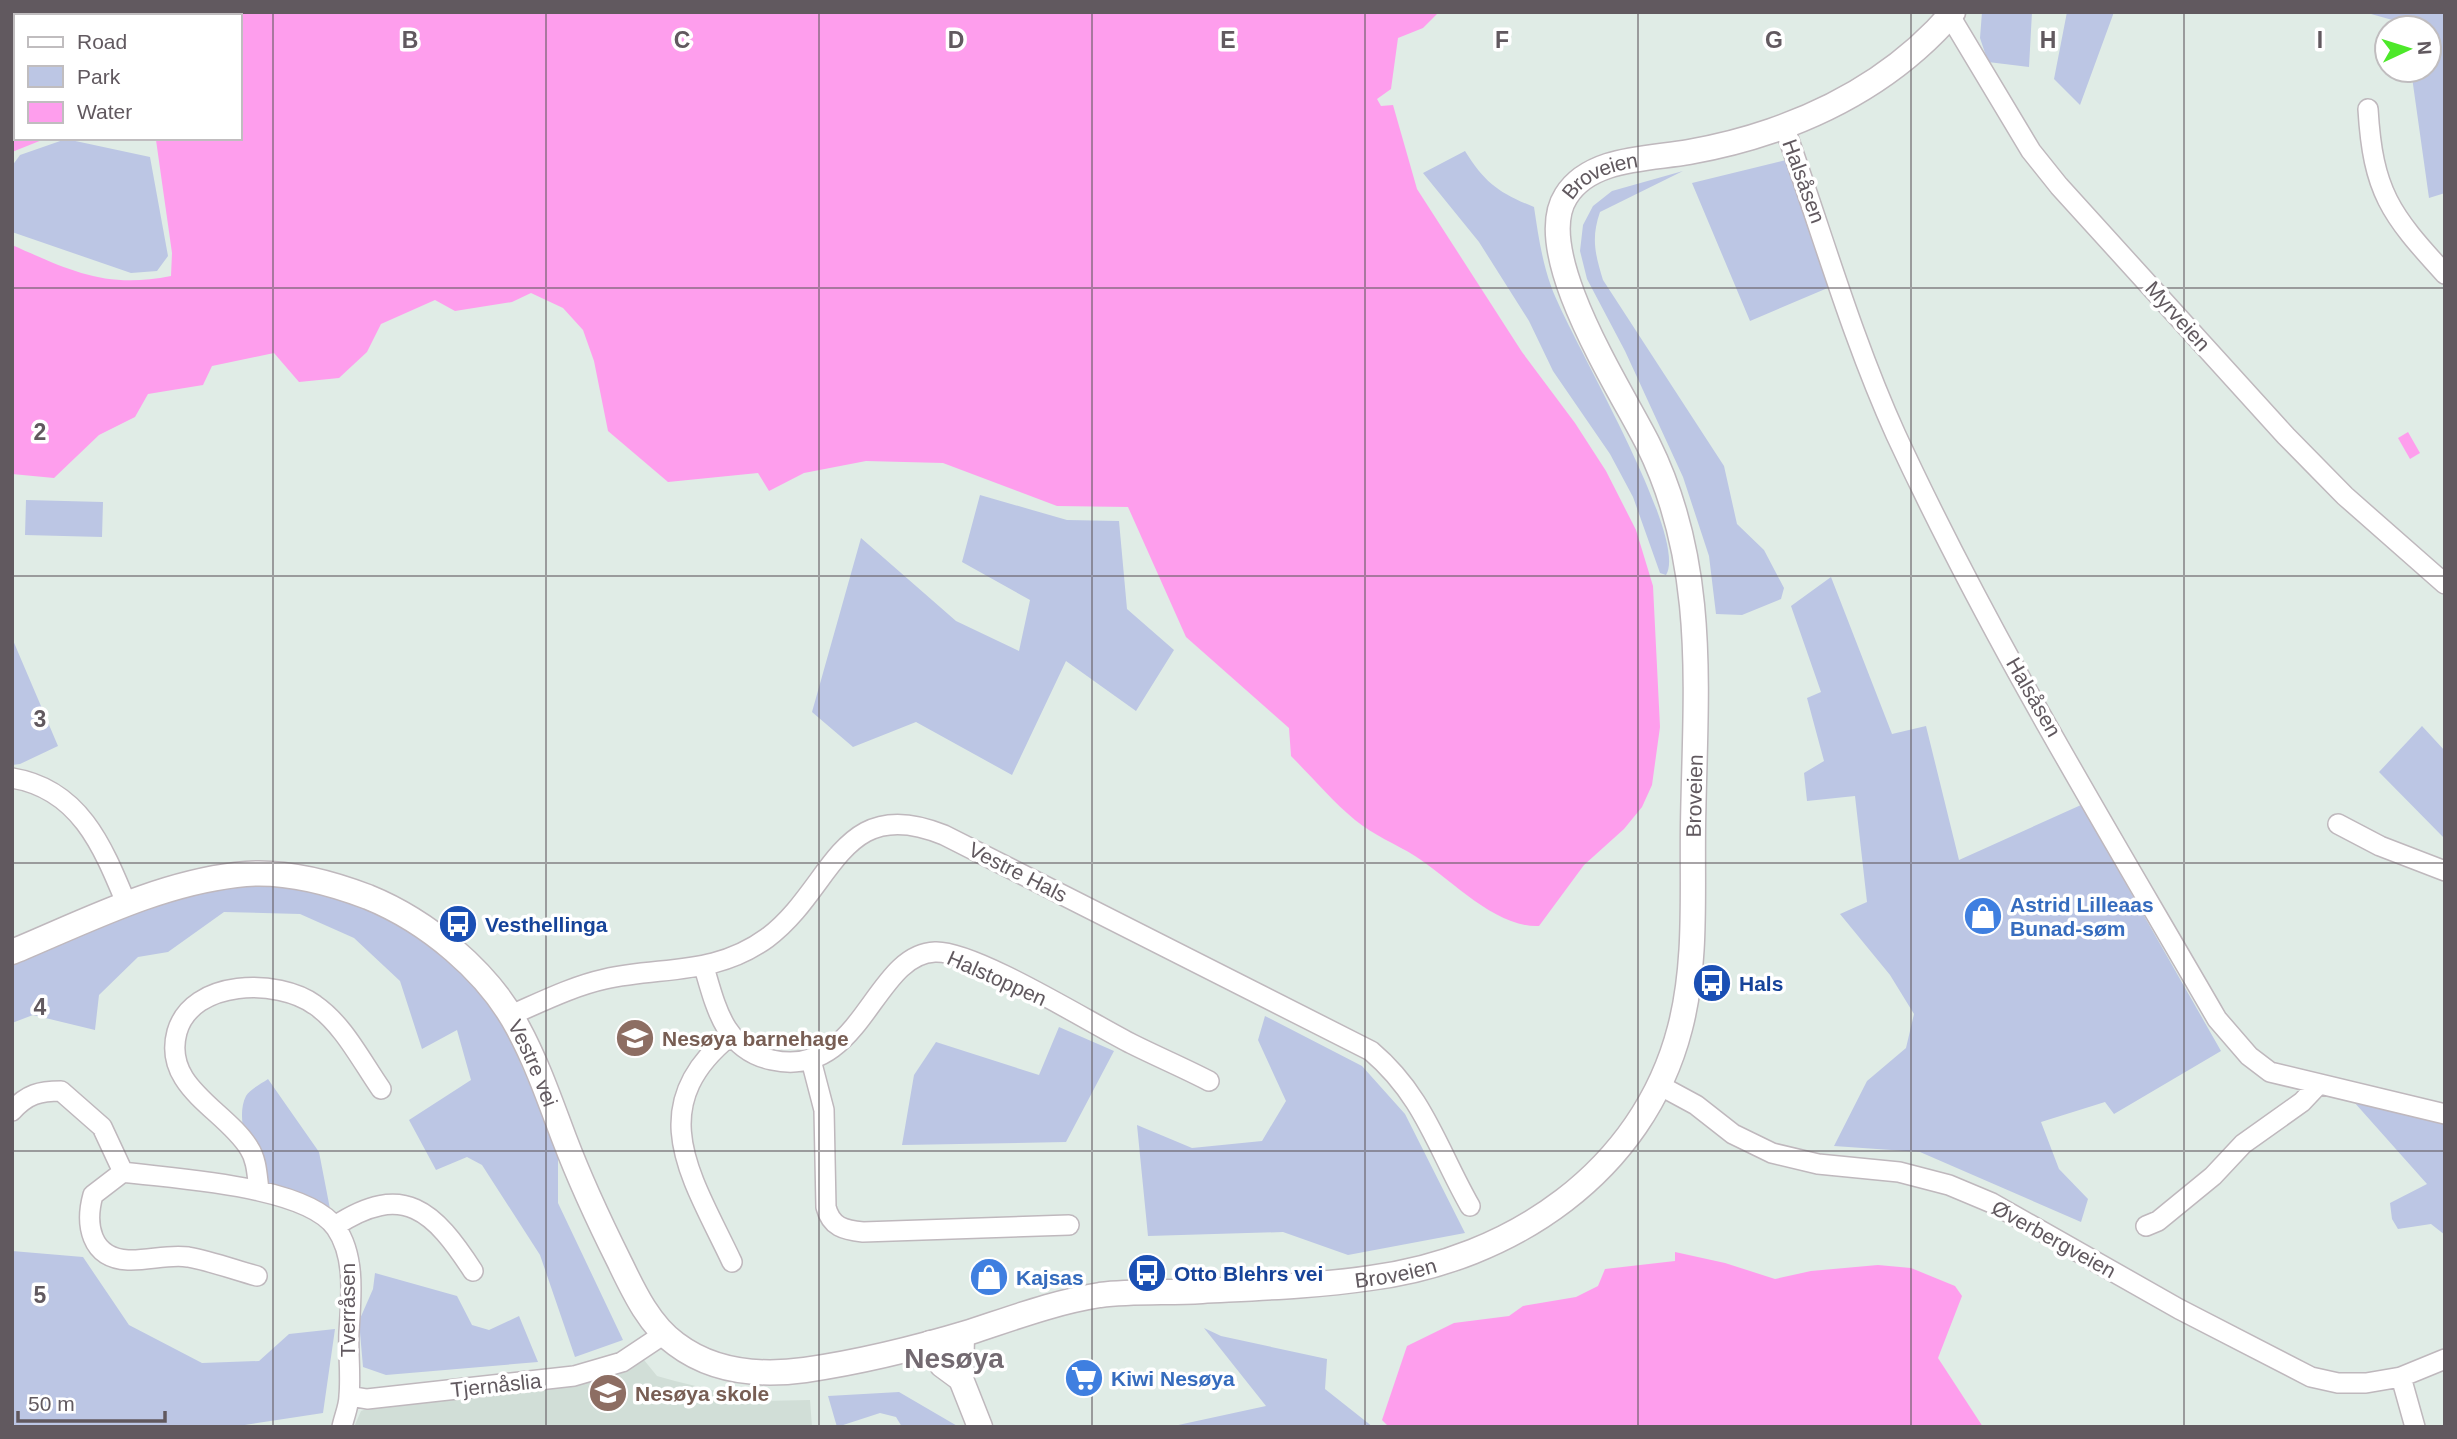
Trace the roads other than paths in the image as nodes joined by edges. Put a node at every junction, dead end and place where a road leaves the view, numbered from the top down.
1 (1952, 14) edge
2 (2368, 109) dead end
3 (1784, 126) junction
4 (2445, 274) edge
5 (2445, 584) edge
6 (12, 778) edge
7 (2338, 824) dead end
8 (2445, 871) edge
9 (127, 905) junction
10 (12, 952) edge
11 (704, 967) junction
12 (510, 1015) junction
13 (730, 1036) junction
14 (811, 1060) junction
15 (1209, 1081) dead end
16 (2319, 1084) junction
17 (1659, 1085) junction
18 (381, 1089) dead end
19 (12, 1111) edge
20 (2445, 1114) edge
21 (123, 1172) junction
22 (259, 1190) junction
23 (1470, 1206) dead end
24 (1069, 1225) dead end
25 (335, 1226) junction
26 (2146, 1226) dead end
27 (732, 1262) dead end
28 (473, 1271) dead end
29 (257, 1276) dead end
30 (664, 1334) junction
31 (962, 1335) junction
32 (930, 1343) junction
33 (2445, 1359) edge
34 (2401, 1377) junction
35 (961, 1379) junction
36 (349, 1396) junction
37 (342, 1427) edge
38 (980, 1427) edge
39 (2415, 1427) edge

1 - 3 street, Broveien
1 - 5 street, Myrveien
2 - 4 street
3 - 16 street, Halsåsen
3 - 17 street, Broveien
6 - 9 street
7 - 8 street
9 - 10 street, Vestre vei
9 - 12 street, Vestre vei
11 - 12 street, Vestre Hals
11 - 13 street
11 - 23 street, Vestre Hals
12 - 30 street, Vestre vei
13 - 14 street
13 - 27 street
14 - 15 street, Halstoppen
14 - 24 street
16 - 20 street, Halsåsen
16 - 26 street
17 - 31 street, Broveien
17 - 34 street, Øverbergveien
18 - 22 street
19 - 21 street
21 - 22 street
21 - 29 street
22 - 25 street
25 - 28 street
25 - 36 street, Tverråsen
30 - 32 street, Vestre vei
30 - 36 street, Tjernåslia
31 - 32 street, Vestre vei
31 - 35 street
32 - 35 street
33 - 34 street, Øverbergveien
34 - 39 street
35 - 38 street
36 - 37 street

